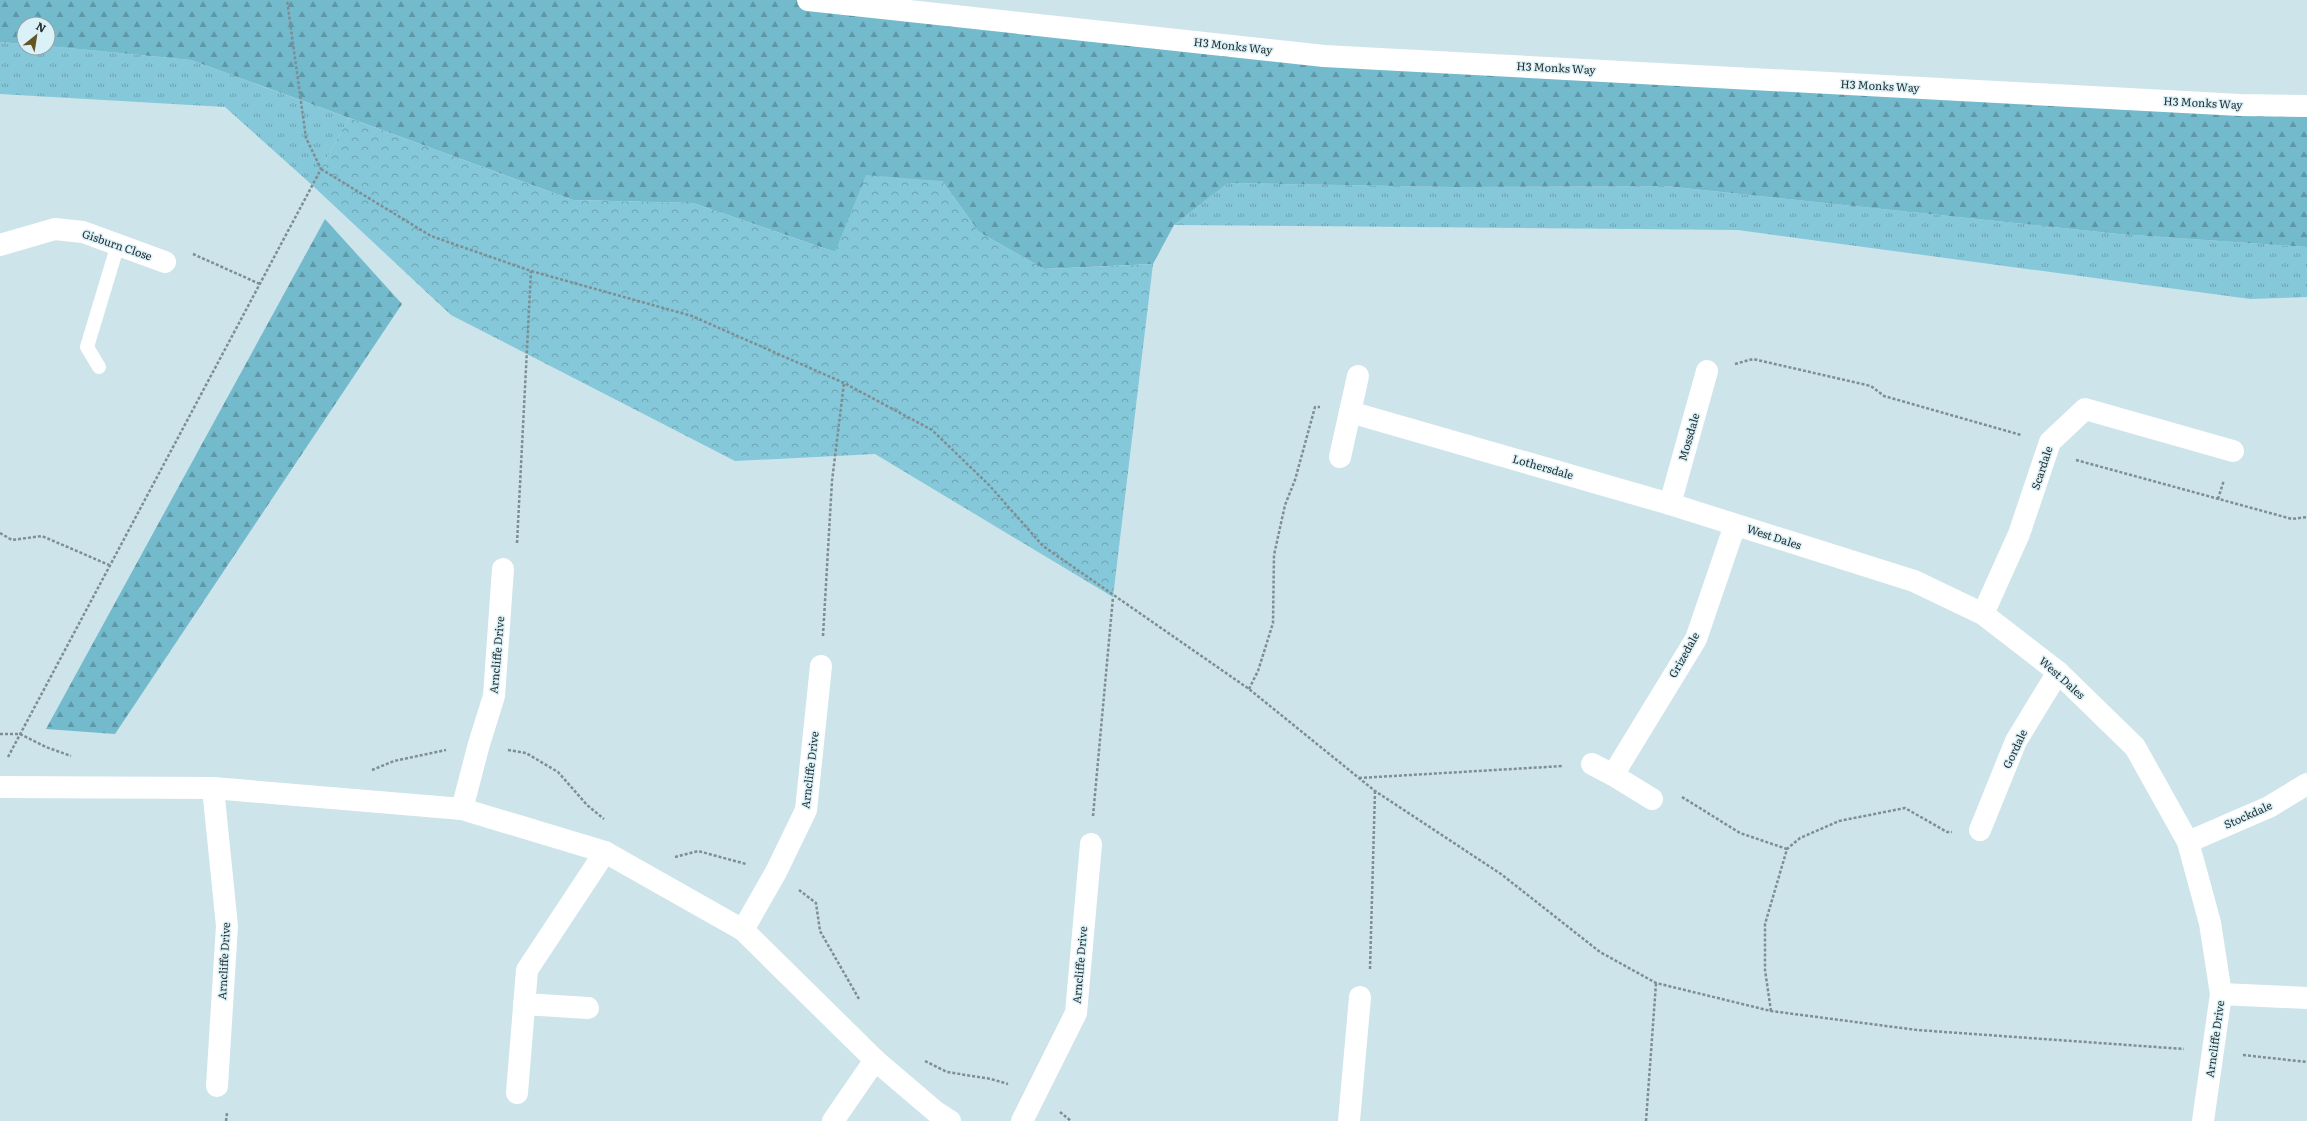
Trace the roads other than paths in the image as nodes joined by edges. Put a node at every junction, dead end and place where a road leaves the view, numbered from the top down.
1 (808, 0) edge
2 (2307, 106) edge
3 (118, 244) junction
4 (0, 245) edge
5 (165, 262) road end
6 (99, 367) dead end
7 (1707, 371) road end
8 (1358, 376) dead end
9 (1350, 412) junction
10 (2233, 451) dead end
11 (1340, 457) dead end
12 (1670, 504) junction
13 (1735, 525) junction
14 (504, 569) road end
15 (1983, 614) junction
16 (821, 666) road end
17 (2058, 672) junction
18 (1592, 764) road end
19 (1613, 775) junction
20 (2307, 784) edge
21 (0, 787) edge
22 (212, 788) junction
23 (1652, 800) road end
24 (462, 809) junction
25 (1980, 830) road end
26 (2188, 842) junction
27 (1091, 844) road end
28 (605, 852) junction
29 (743, 930) junction
30 (2221, 994) junction
31 (1360, 997) road end
32 (2307, 998) edge
33 (524, 1004) junction
34 (588, 1008) dead end
35 (876, 1060) junction
36 (217, 1086) dead end
37 (517, 1093) dead end
38 (833, 1121) edge
39 (950, 1121) edge
40 (1022, 1121) edge
41 (1350, 1121) edge
42 (2203, 1121) edge

1 - 2 street, H3 Monks Way
3 - 4 street, Gisburn Close
3 - 5 street, Gisburn Close
3 - 6 lane
7 - 12 street, Mossdale
8 - 9 street
9 - 11 street
9 - 12 street, Lothersdale
10 - 15 street, Scardale
12 - 13 street, Lothersdale
13 - 15 street, West Dales
13 - 19 street, Grizedale
14 - 24 street, Arncliffe Drive
15 - 17 street, West Dales
16 - 29 street, Arncliffe Drive
17 - 25 street, Gordale
17 - 26 street, West Dales
18 - 19 street
19 - 23 street
20 - 26 street, Stockdale
21 - 22 street
22 - 24 street
22 - 36 street, Arncliffe Drive
24 - 28 street
26 - 30 street, West Dales
27 - 40 street, Arncliffe Drive
28 - 29 street
28 - 33 street
29 - 35 street
30 - 32 street, Arncliffe Drive
30 - 42 street, Arncliffe Drive
31 - 41 street
33 - 34 street
33 - 37 street
35 - 38 street
35 - 39 street

